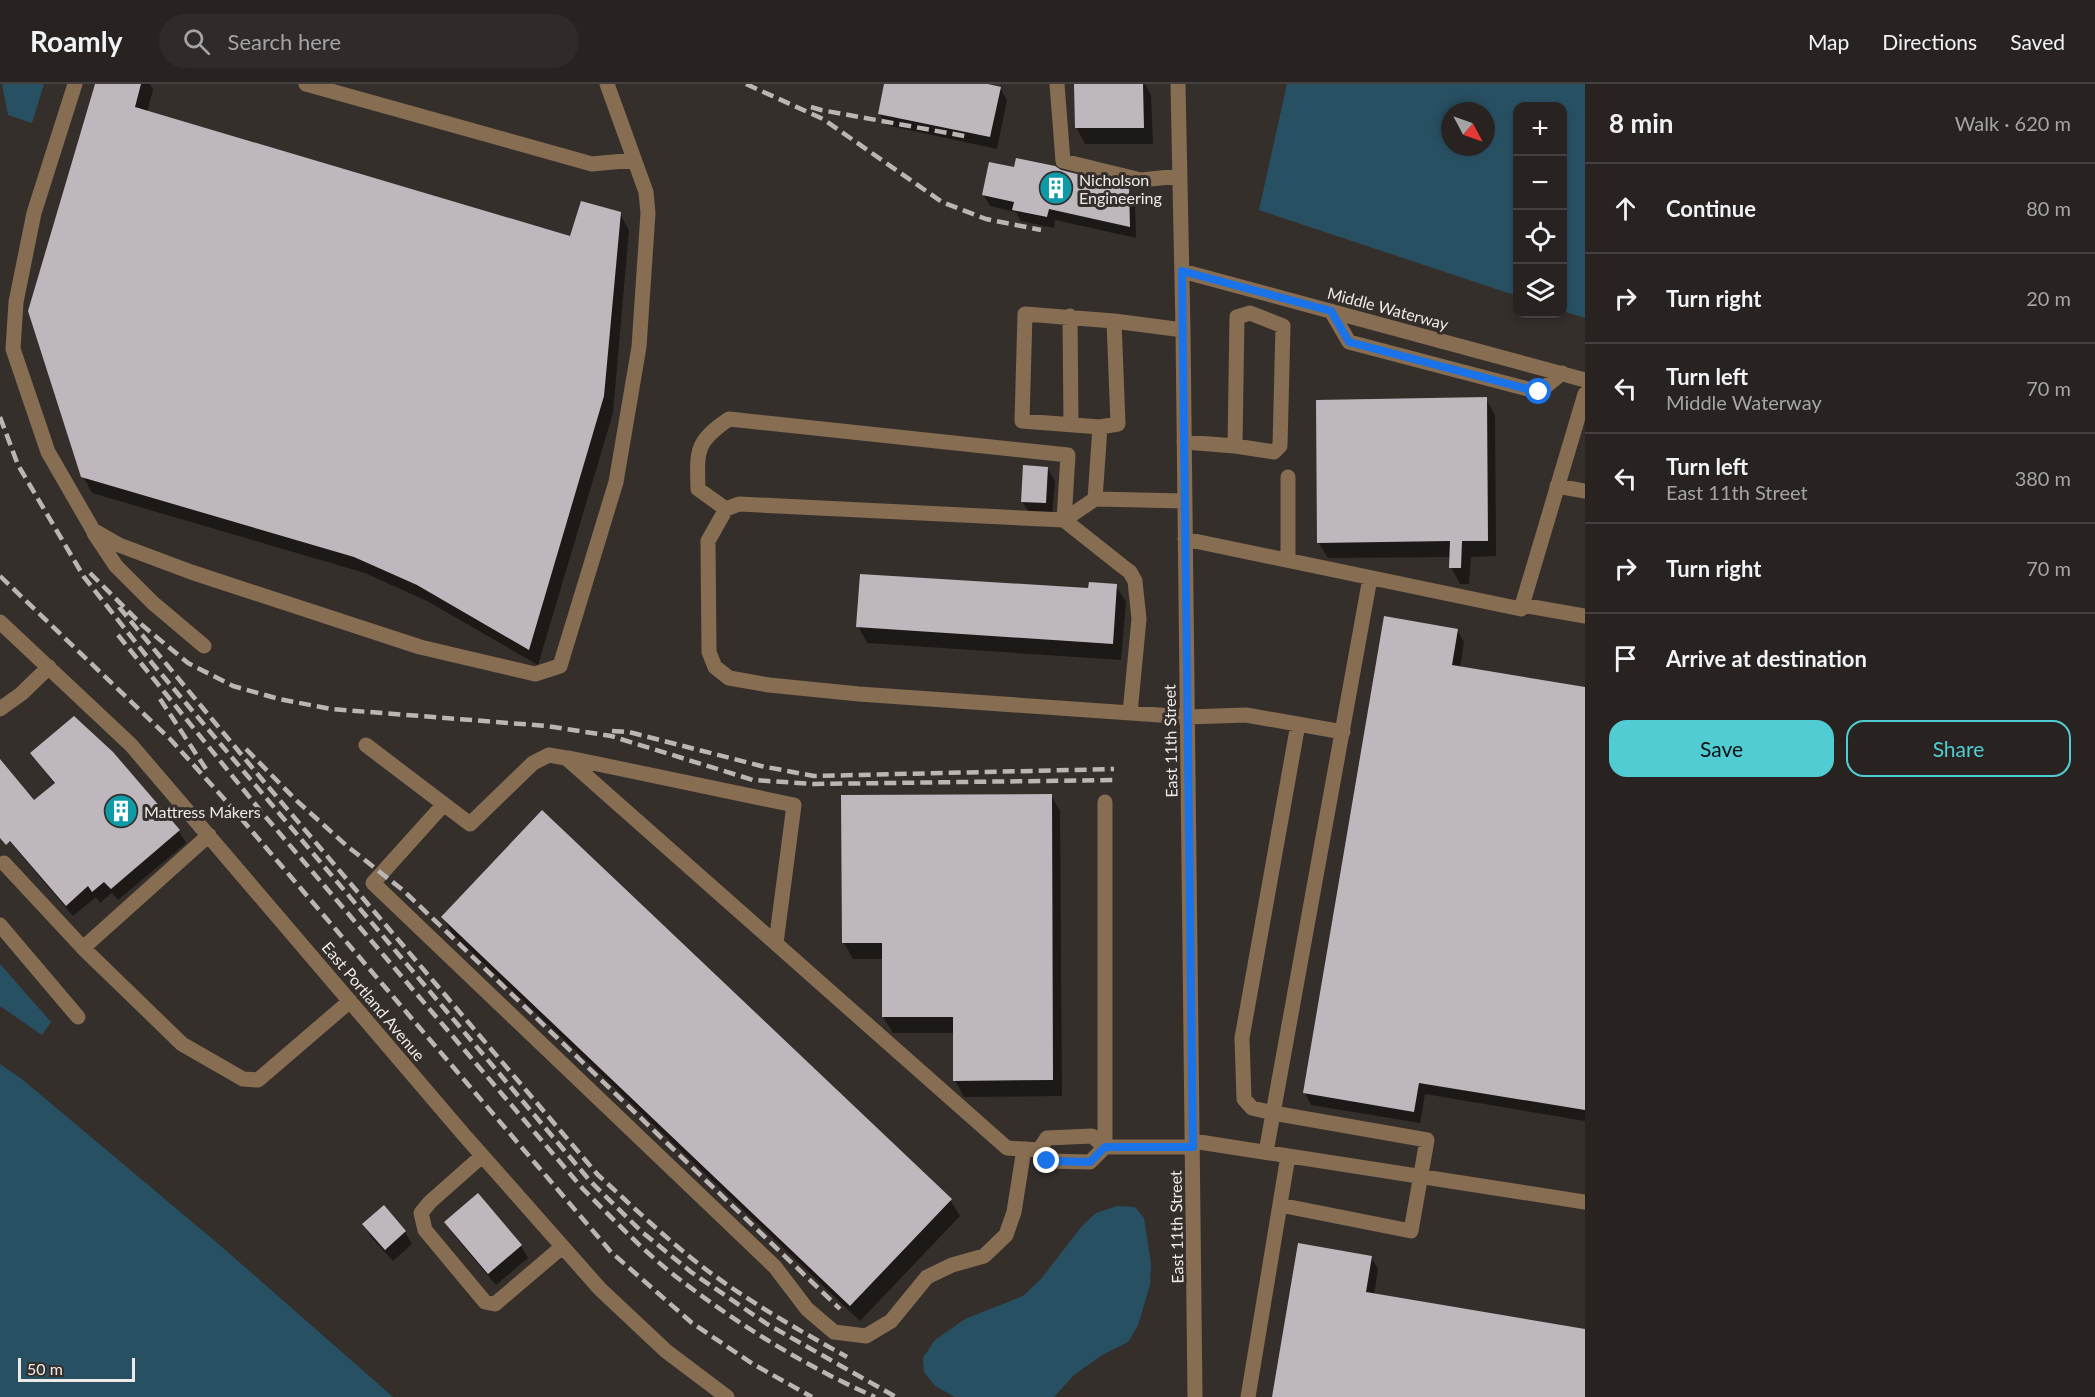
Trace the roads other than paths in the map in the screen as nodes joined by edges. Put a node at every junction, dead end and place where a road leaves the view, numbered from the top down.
1 (75, 84) edge
2 (306, 84) edge
3 (607, 84) edge
4 (1057, 84) edge
5 (1178, 84) edge
6 (634, 160) junction
7 (1179, 176) junction
8 (1182, 271) junction
9 (1331, 311) junction
10 (1071, 316) junction
11 (1114, 321) junction
12 (1183, 330) junction
13 (1562, 373) junction
14 (1585, 380) edge
15 (1585, 394) edge
16 (1071, 425) junction
17 (1100, 427) junction
18 (1184, 442) junction
19 (1235, 446) junction
20 (1288, 477) dead end
21 (1557, 486) junction
22 (1585, 491) edge
23 (1095, 499) junction
24 (1185, 501) junction
25 (726, 509) junction
26 (1064, 520) junction
27 (93, 530) junction
28 (1185, 539) junction
29 (1288, 560) junction
30 (1371, 578) junction
31 (1522, 604) junction
32 (1585, 616) edge
33 (0, 622) edge
34 (204, 645) dead end
35 (49, 667) junction
36 (0, 709) edge
37 (1130, 713) junction
38 (1188, 717) junction
39 (1298, 724) junction
40 (1343, 732) junction
41 (366, 745) dead end
42 (566, 758) junction
43 (1105, 802) dead end
44 (444, 804) junction
45 (209, 835) junction
46 (4, 863) dead end
47 (0, 925) edge
48 (776, 943) junction
49 (83, 948) junction
50 (350, 1001) junction
51 (78, 1017) dead end
52 (1273, 1113) junction
53 (1193, 1144) junction
54 (1105, 1147) junction
55 (1031, 1149) junction
56 (1266, 1152) junction
57 (482, 1156) junction
58 (1288, 1156) junction
59 (1421, 1177) junction
60 (1585, 1202) edge
61 (1280, 1205) junction
62 (562, 1247) junction
63 (727, 1397) edge
64 (1196, 1397) edge
65 (1248, 1397) edge

1 - 27 street
2 - 6 street
3 - 6 street
4 - 7 street
5 - 7 street, East 11th Street
6 - 27 street
7 - 8 street, East 11th Street
8 - 9 street, Middle Waterway
8 - 12 street, East 11th Street
9 - 13 street, Middle Waterway
9 - 13 street
10 - 11 street
10 - 16 street
10 - 16 street
11 - 12 street
11 - 17 street
12 - 18 street, East 11th Street
13 - 14 street, Middle Waterway
15 - 21 street
16 - 17 street
17 - 23 street
18 - 19 street
18 - 24 street, East 11th Street
19 - 19 street
20 - 29 street
21 - 22 street
21 - 31 street
23 - 24 street
23 - 26 street
24 - 28 street, East 11th Street
25 - 26 street
25 - 26 street
25 - 37 street
26 - 37 street
27 - 34 street
28 - 29 street
28 - 38 street, East 11th Street
29 - 30 street
30 - 31 street
30 - 40 street
31 - 32 street
33 - 35 street, East Portland Avenue
35 - 36 street
35 - 45 street, East Portland Avenue
37 - 38 street
38 - 39 street
38 - 53 street, East 11th Street
39 - 40 street
39 - 52 street
40 - 52 street
41 - 44 street
42 - 44 street
42 - 48 street
42 - 48 street
43 - 54 street
44 - 55 street
45 - 49 street
45 - 50 street, East Portland Avenue
46 - 49 street
47 - 51 street
48 - 55 street
49 - 50 street
50 - 57 street, East Portland Avenue
52 - 56 street
52 - 59 street
53 - 54 street
53 - 56 street
53 - 64 street, East 11th Street
54 - 55 street
54 - 55 street
56 - 58 street
57 - 62 street, East Portland Avenue
57 - 62 street
58 - 59 street
58 - 61 street
59 - 60 street
59 - 61 street
61 - 65 street
62 - 63 street, East Portland Avenue

